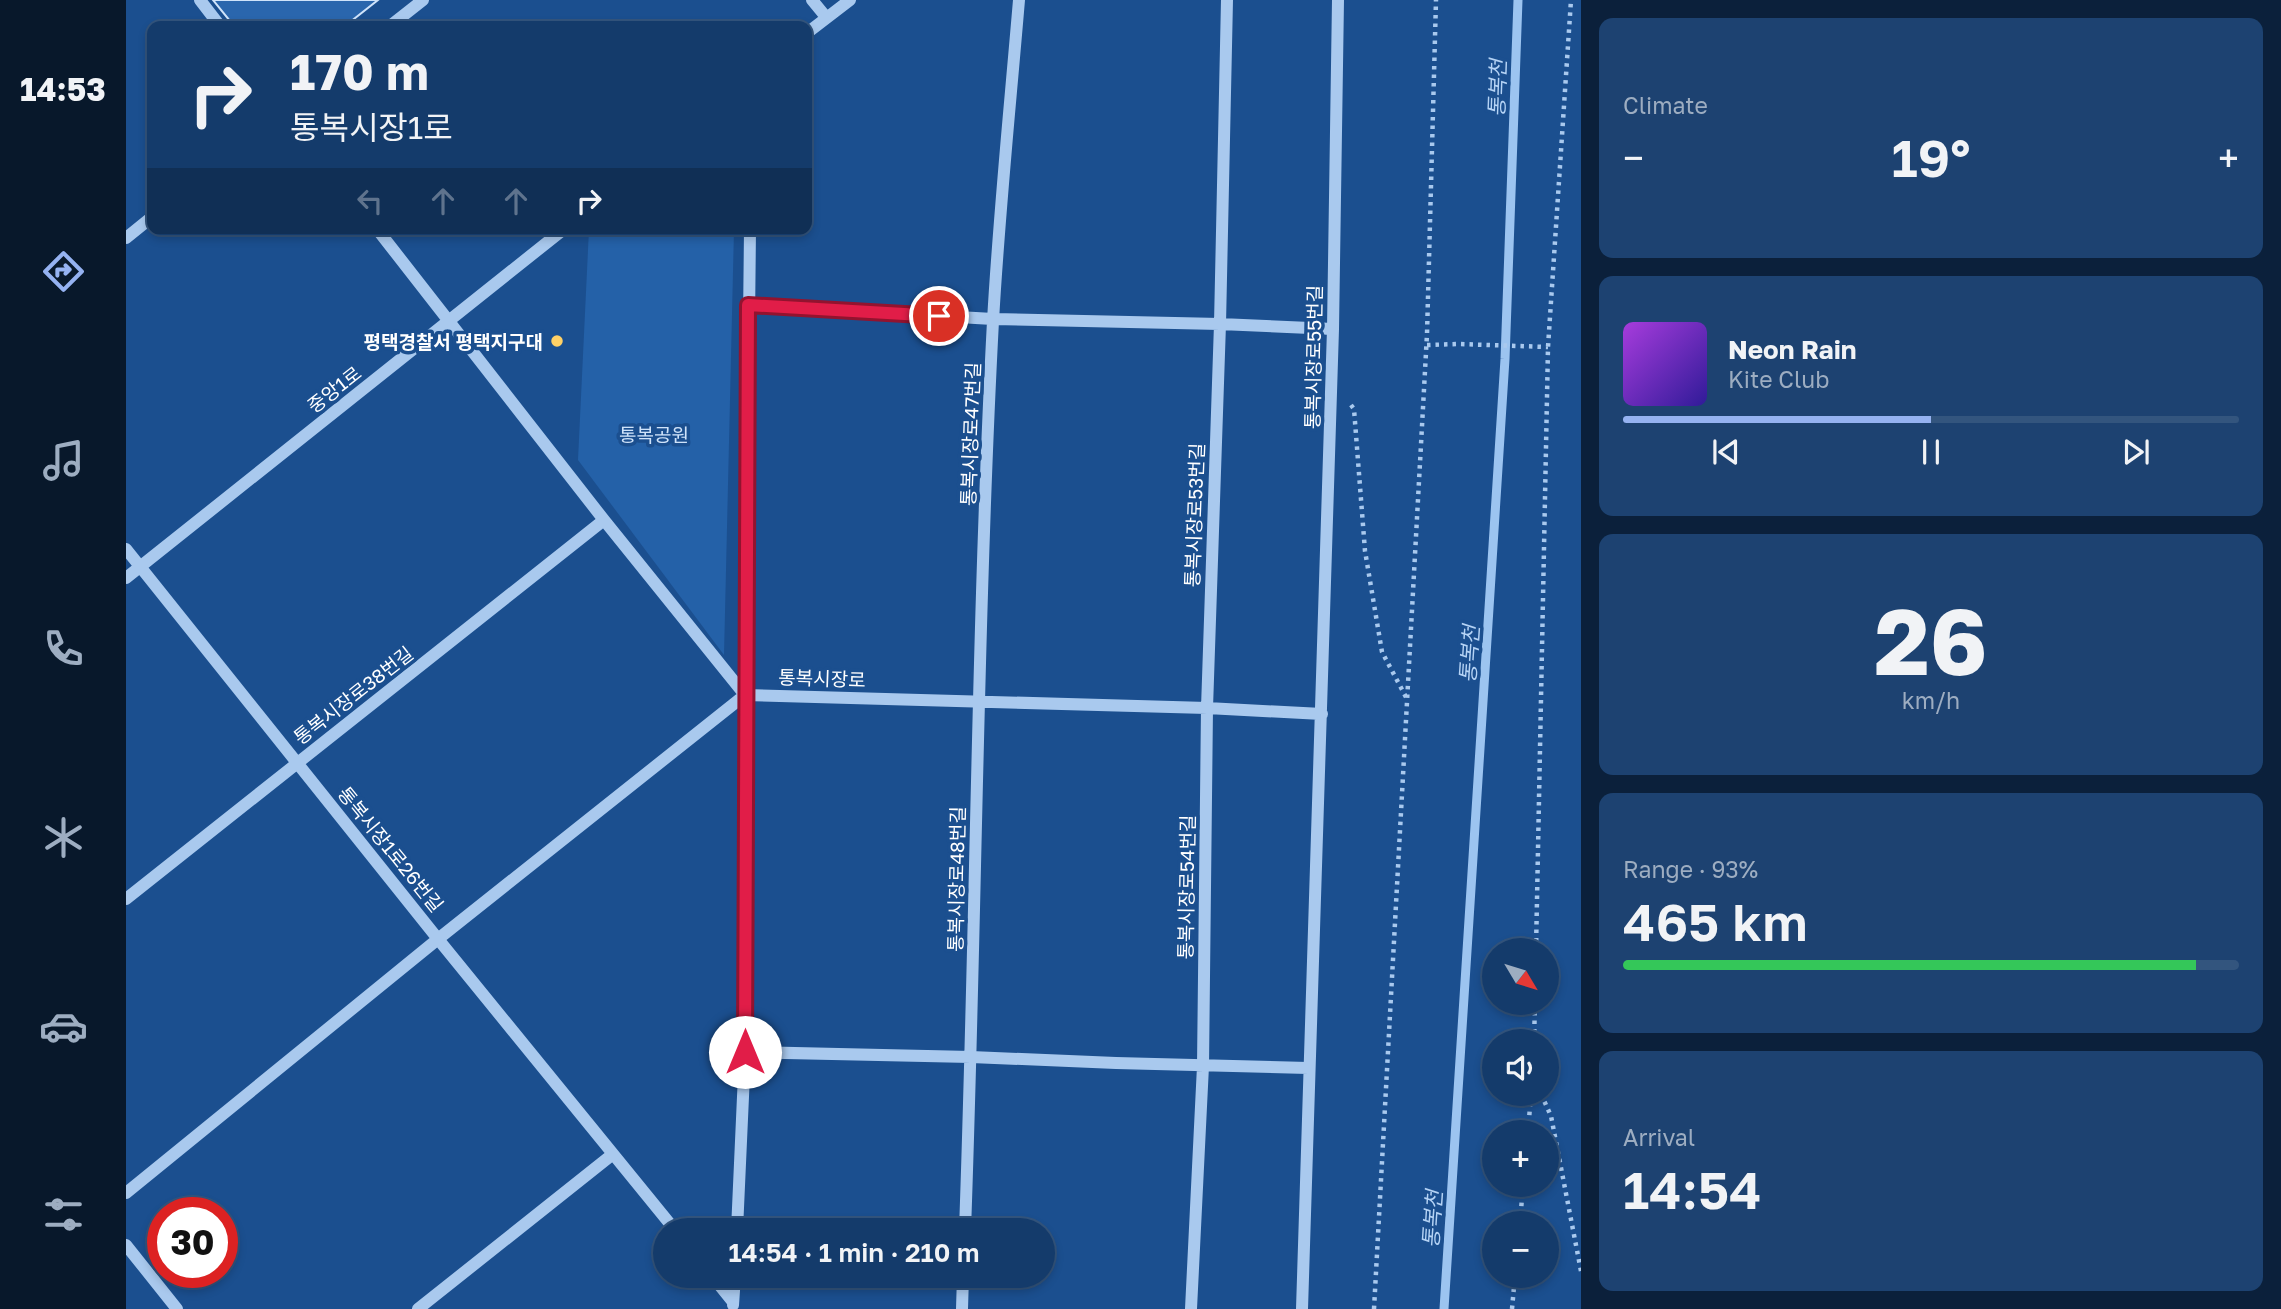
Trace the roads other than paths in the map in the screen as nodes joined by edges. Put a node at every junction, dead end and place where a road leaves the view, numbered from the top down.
1 (200, 0) edge
2 (423, 0) edge
3 (812, 0) edge
4 (849, 0) edge
5 (1019, 0) edge
6 (1227, 0) edge
7 (1338, 0) edge
8 (827, 17) junction
9 (216, 21) edge
10 (396, 21) edge
11 (812, 29) edge
12 (147, 221) edge
13 (382, 235) edge
14 (557, 235) edge
15 (750, 235) edge
16 (126, 238) edge
17 (748, 305) junction
18 (993, 319) junction
19 (448, 323) junction
20 (1220, 324) junction
21 (1333, 330) junction
22 (604, 520) junction
23 (126, 549) edge
24 (140, 566) junction
25 (126, 578) edge
26 (746, 695) junction
27 (979, 702) junction
28 (1207, 708) junction
29 (1322, 714) junction
30 (297, 764) junction
31 (126, 899) edge
32 (438, 939) junction
33 (745, 1052) junction
34 (971, 1057) junction
35 (1203, 1066) junction
36 (1308, 1068) junction
37 (613, 1154) junction
38 (126, 1193) edge
39 (665, 1218) edge
40 (738, 1218) edge
41 (965, 1218) edge
42 (126, 1245) edge
43 (721, 1288) edge
44 (963, 1288) edge
45 (733, 1305) edge
46 (177, 1309) edge
47 (418, 1309) edge
48 (962, 1309) edge
49 (1191, 1309) edge
50 (1302, 1309) edge

1 - 9 street
2 - 10 street
3 - 8 street
4 - 8 street
5 - 18 street, 통복시장로47번길
6 - 20 street, 통복시장로53번길
7 - 21 street, 통복시장로55번길
8 - 11 street
12 - 16 street
13 - 19 street
14 - 19 street, 중앙1로
15 - 17 street
17 - 18 street
17 - 26 street
18 - 20 street
18 - 27 street, 통복시장로47번길
19 - 22 street
19 - 24 street, 중앙1로
20 - 21 street
20 - 28 street, 통복시장로53번길
21 - 29 street, 통복시장로55번길
22 - 26 street
22 - 30 street, 통복시장로38번길
23 - 24 street, 통복시장1로26번길
24 - 25 street, 중앙1로
24 - 30 street, 통복시장1로26번길
26 - 27 street, 통복시장로
26 - 32 street
26 - 33 street
27 - 28 street, 통복시장로
27 - 34 street, 통복시장로48번길
28 - 29 street, 통복시장로
28 - 35 street, 통복시장로54번길
29 - 36 street, 통복시장로55번길
30 - 31 street, 통복시장로38번길
30 - 32 street, 통복시장1로26번길
32 - 37 street, 통복시장1로26번길
32 - 38 street
33 - 34 street
33 - 40 street
34 - 35 street
34 - 41 street, 통복시장로48번길
35 - 36 street
35 - 49 street, 통복시장로54번길
36 - 50 street, 통복시장로55번길
37 - 39 street, 통복시장1로26번길
37 - 47 street
42 - 46 street
43 - 45 street
44 - 48 street

